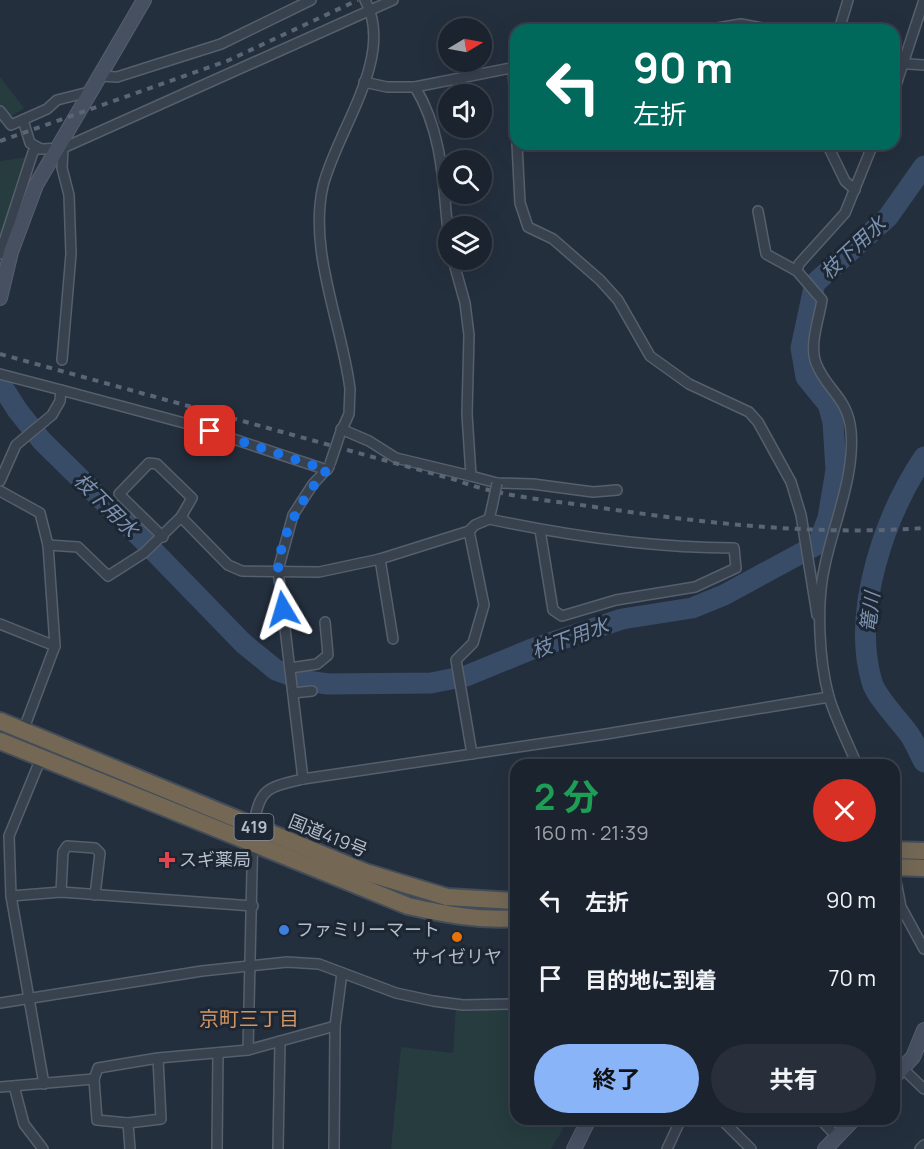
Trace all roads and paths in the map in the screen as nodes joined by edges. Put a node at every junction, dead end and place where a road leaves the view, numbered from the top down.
1 (144, 0) edge
2 (311, 0) edge
3 (364, 0) edge
4 (393, 0) edge
5 (848, 0) edge
6 (924, 0) edge
7 (371, 11) junction
8 (841, 24) edge
9 (900, 61) edge
10 (900, 64) edge
11 (924, 65) edge
12 (510, 68) edge
13 (99, 76) junction
14 (364, 82) junction
15 (415, 87) junction
16 (89, 92) junction
17 (0, 111) edge
18 (23, 120) junction
19 (38, 148) junction
20 (60, 148) junction
21 (517, 150) edge
22 (830, 150) edge
23 (871, 150) edge
24 (855, 190) junction
25 (758, 211) dead end
26 (446, 216) edge
27 (0, 254) edge
28 (456, 270) edge
29 (800, 275) junction
30 (0, 297) edge
31 (62, 360) dead end
32 (0, 374) edge
33 (62, 390) junction
34 (340, 431) junction
35 (329, 467) junction
36 (471, 476) junction
37 (0, 482) edge
38 (497, 483) junction
39 (617, 490) dead end
40 (0, 491) edge
41 (181, 517) junction
42 (489, 519) junction
43 (540, 530) junction
44 (470, 531) junction
45 (161, 539) junction
46 (48, 545) junction
47 (380, 559) junction
48 (278, 570) junction
49 (325, 622) dead end
50 (819, 622) junction
51 (0, 624) edge
52 (393, 639) dead end
53 (55, 646) junction
54 (290, 668) junction
55 (293, 691) junction
56 (312, 692) dead end
57 (829, 697) junction
58 (0, 721) edge
59 (23, 731) junction
60 (0, 741) edge
61 (471, 754) junction
62 (41, 758) junction
63 (855, 759) edge
64 (303, 779) junction
65 (253, 826) junction
66 (4, 835) edge
67 (253, 844) junction
68 (924, 851) edge
69 (900, 860) edge
70 (900, 862) edge
71 (924, 868) edge
72 (61, 892) junction
73 (95, 895) junction
74 (11, 896) junction
75 (900, 896) edge
76 (510, 901) edge
77 (252, 906) junction
78 (510, 919) edge
79 (924, 949) edge
80 (250, 965) junction
81 (342, 974) junction
82 (30, 998) junction
83 (0, 1003) edge
84 (510, 1004) edge
85 (335, 1026) junction
86 (924, 1030) edge
87 (280, 1041) junction
88 (248, 1050) junction
89 (218, 1053) junction
90 (158, 1058) junction
91 (900, 1066) edge
92 (900, 1070) edge
93 (94, 1080) junction
94 (44, 1084) junction
95 (14, 1086) junction
96 (0, 1087) edge
97 (924, 1089) edge
98 (128, 1123) junction
99 (586, 1125) edge
100 (678, 1125) edge
101 (727, 1125) edge
102 (826, 1125) edge
103 (848, 1125) edge
104 (837, 1137) junction
105 (924, 1145) edge
106 (43, 1149) edge
107 (130, 1149) edge
108 (217, 1149) edge
109 (278, 1149) edge
110 (334, 1149) edge
111 (574, 1149) edge
112 (667, 1149) edge
113 (751, 1149) edge
114 (825, 1149) edge
115 (920, 1149) edge

1 - 13 street
2 - 13 street
3 - 7 street
4 - 7 street
5 - 8 street
6 - 9 street
7 - 14 street
7 - 20 street
10 - 11 street
12 - 15 street
13 - 16 street
14 - 15 street
14 - 34 street
15 - 26 street
16 - 18 street
16 - 20 street
17 - 18 street
18 - 19 street
19 - 20 street
19 - 27 street
20 - 30 street
20 - 31 street
21 - 50 street
22 - 24 street
23 - 24 street
24 - 29 street
25 - 29 street
28 - 36 street
29 - 50 street
32 - 33 street
33 - 35 street
33 - 37 street
34 - 35 street, bridge
34 - 36 street
35 - 48 street
36 - 38 street
38 - 39 street
38 - 42 street, bridge
40 - 46 street
41 - 45 street
41 - 45 street
41 - 48 street
42 - 43 street
42 - 44 street
43 - 43 street
44 - 47 street
44 - 61 street
45 - 46 street
46 - 53 street
47 - 48 street
47 - 52 street
48 - 54 street
49 - 54 street
50 - 57 street
51 - 53 street
53 - 59 street
54 - 55 street
55 - 56 street
55 - 64 street
57 - 61 street
57 - 63 street
58 - 59 highway, 国道419号 / 419
59 - 65 highway, 国道419号 / 419
60 - 62 highway, 国道419号 / 419
61 - 64 street
62 - 66 street
62 - 67 highway, 国道419号 / 419
64 - 65 street
65 - 67 street
65 - 76 highway, 国道419号 / 419
66 - 74 street
67 - 77 street
67 - 78 highway, 国道419号 / 419
68 - 69 highway
70 - 71 highway
72 - 73 street
72 - 73 street
72 - 74 street
73 - 77 street
74 - 82 street
75 - 79 street
77 - 80 street
80 - 81 street
80 - 82 street
80 - 88 street
81 - 84 street
81 - 85 street
82 - 83 street
82 - 94 street
85 - 87 street
85 - 110 street
86 - 91 street
87 - 88 street
87 - 109 street
88 - 89 street
89 - 90 street
89 - 108 street
90 - 93 street
90 - 98 street
92 - 97 street
93 - 94 street
93 - 98 street
94 - 95 street
95 - 96 street
95 - 106 street
98 - 107 street
99 - 111 street
100 - 112 street
101 - 113 street
102 - 104 street
103 - 104 street
104 - 114 street
105 - 115 street

